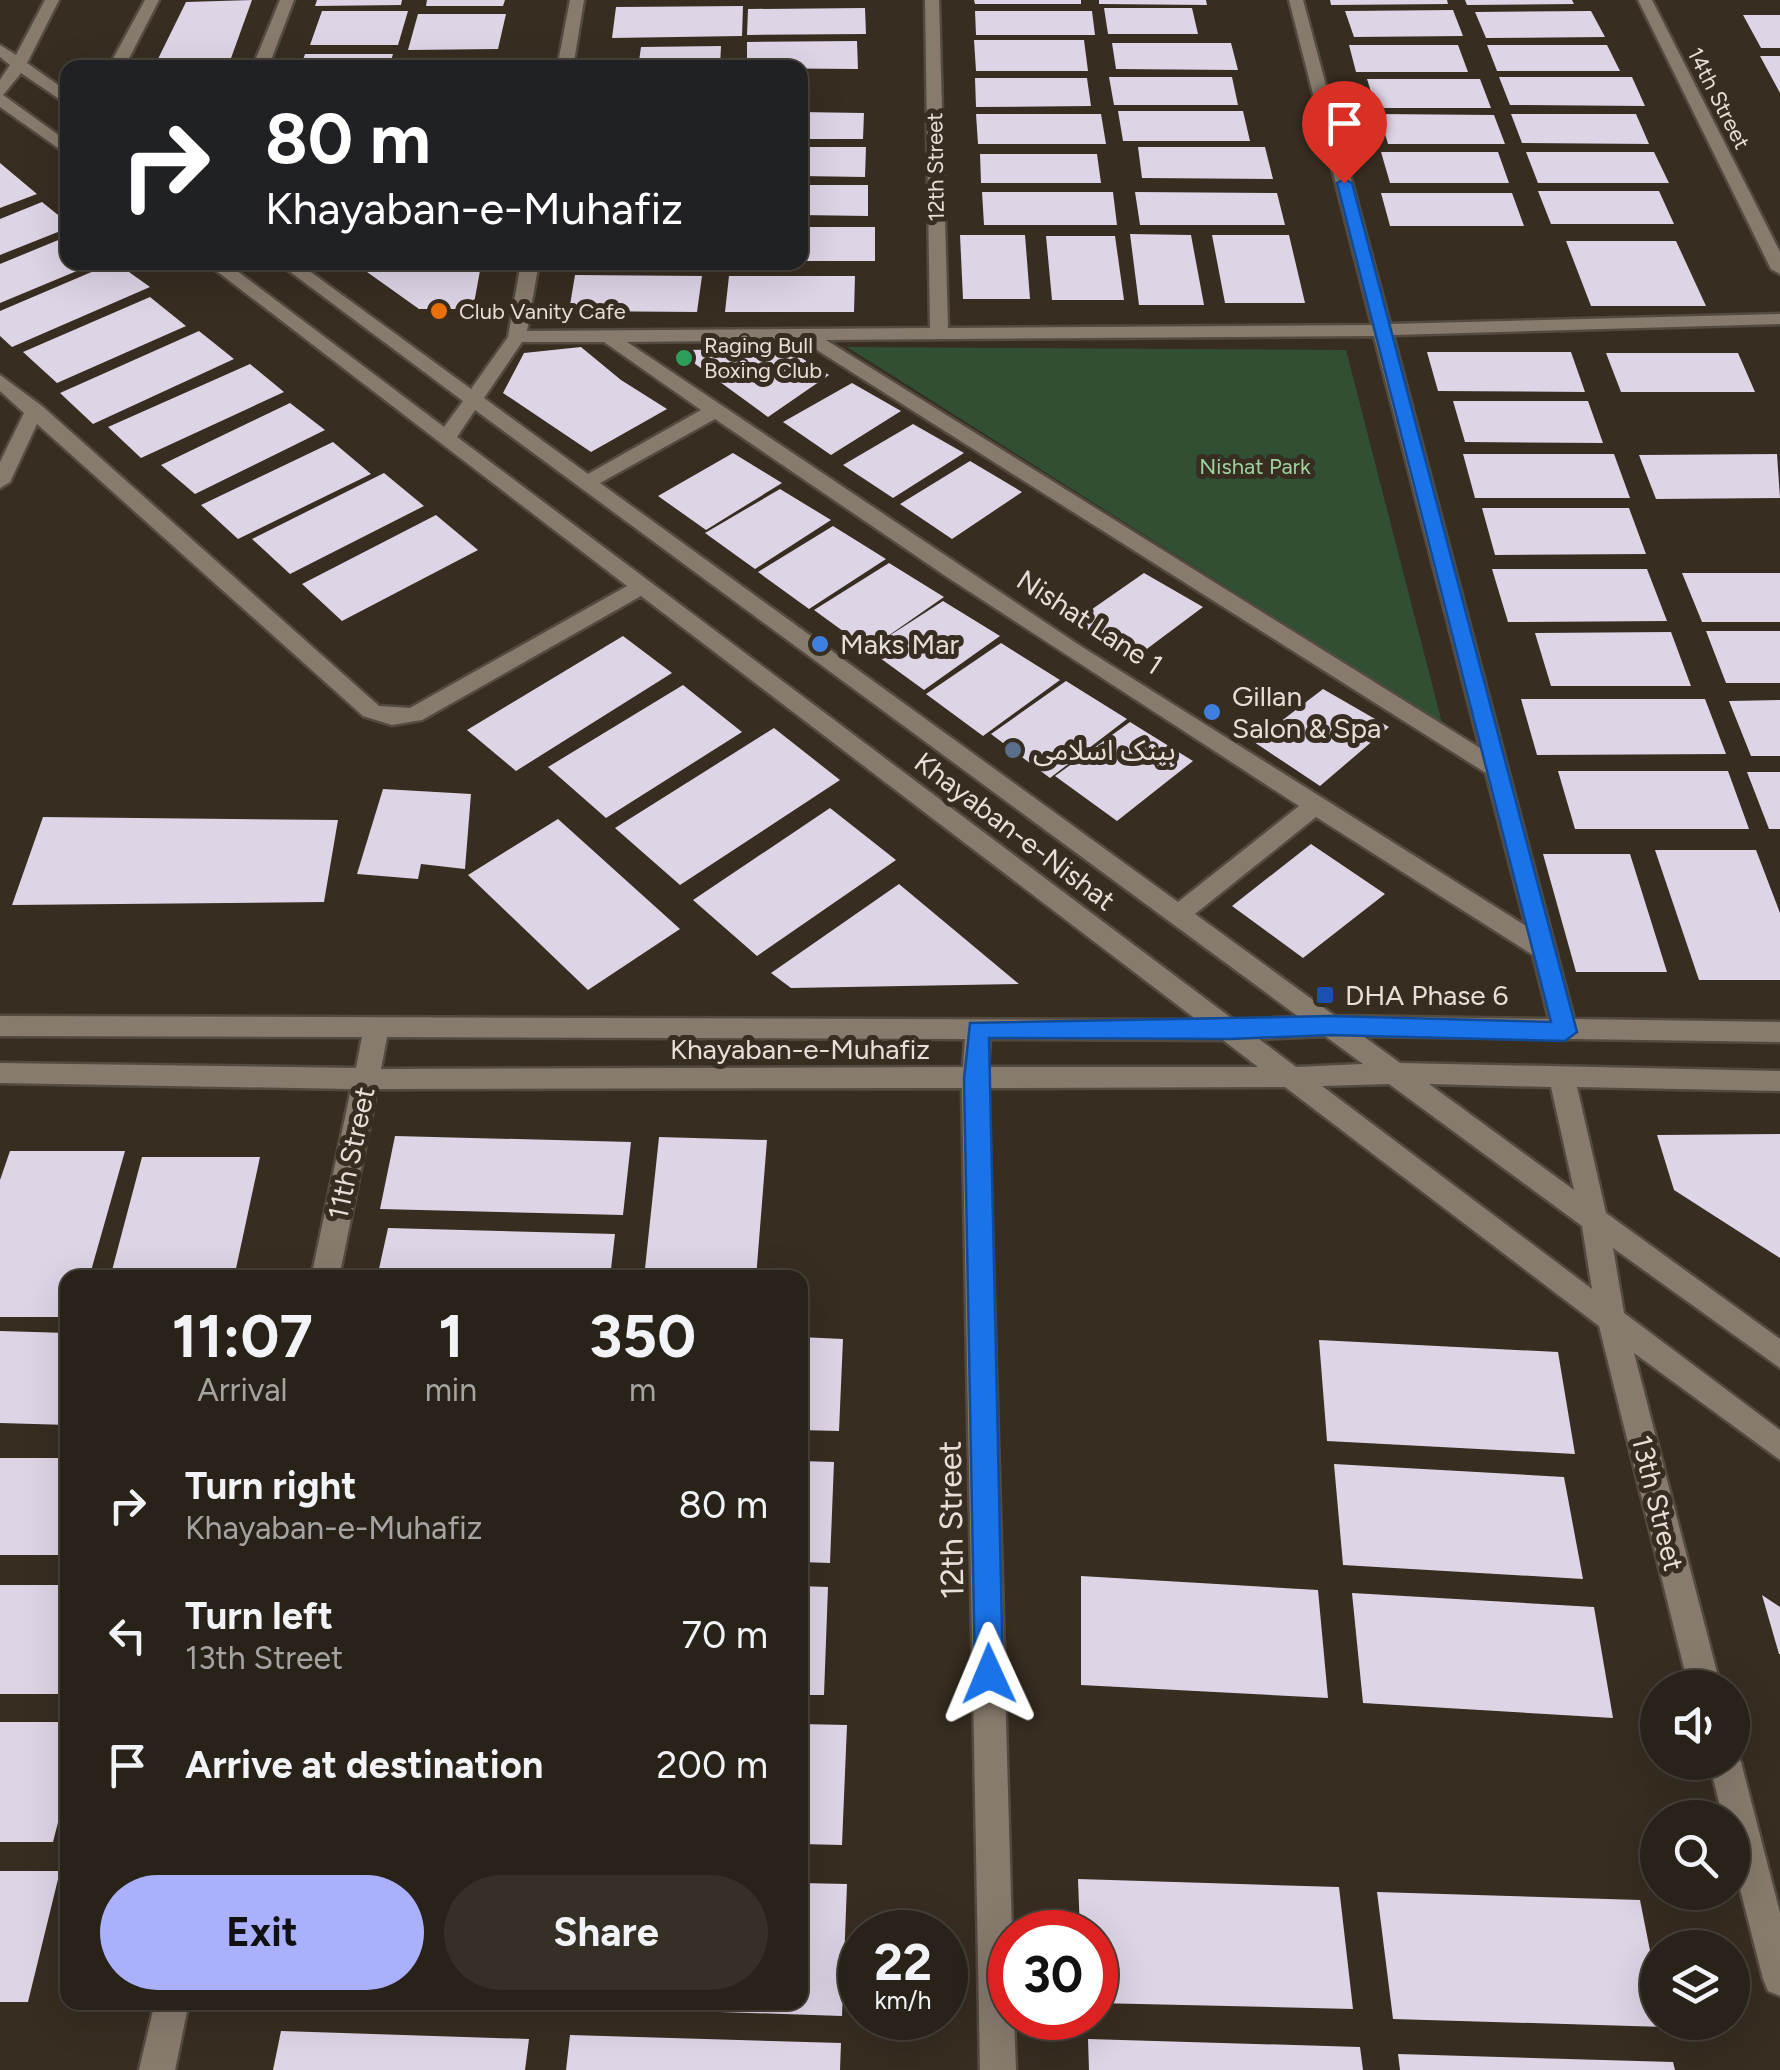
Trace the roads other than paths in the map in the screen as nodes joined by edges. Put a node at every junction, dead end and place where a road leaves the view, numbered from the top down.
1 (52, 0) edge
2 (152, 0) edge
3 (287, 0) edge
4 (577, 0) edge
5 (932, 0) edge
6 (1296, 0) edge
7 (1646, 0) edge
8 (0, 50) edge
9 (120, 60) edge
10 (263, 60) edge
11 (566, 60) edge
12 (19, 64) junction
13 (0, 91) edge
14 (60, 94) edge
15 (0, 98) edge
16 (60, 144) edge
17 (224, 270) edge
18 (295, 270) edge
19 (529, 270) edge
20 (1780, 270) edge
21 (1780, 319) edge
22 (1383, 330) junction
23 (804, 334) junction
24 (939, 334) junction
25 (606, 335) junction
26 (517, 337) junction
27 (0, 380) edge
28 (476, 399) junction
29 (34, 410) junction
30 (714, 411) junction
31 (446, 438) junction
32 (0, 482) edge
33 (588, 482) junction
34 (641, 588) junction
35 (1498, 770) junction
36 (1315, 806) junction
37 (1179, 914) junction
38 (1546, 950) junction
39 (0, 1026) edge
40 (1330, 1026) junction
41 (377, 1028) junction
42 (978, 1029) junction
43 (1230, 1030) junction
44 (1565, 1032) junction
45 (1780, 1032) edge
46 (0, 1073) edge
47 (1395, 1073) junction
48 (1562, 1077) junction
49 (1292, 1078) junction
50 (367, 1079) junction
51 (975, 1079) junction
52 (1780, 1081) edge
53 (1595, 1222) junction
54 (327, 1270) edge
55 (1611, 1319) junction
56 (1780, 1355) edge
57 (1780, 1447) edge
58 (1700, 1670) edge
59 (1729, 1780) edge
60 (1780, 1979) edge
61 (170, 2010) edge
62 (157, 2070) edge
63 (998, 2070) edge

1 - 12 street
2 - 9 street
3 - 10 street
4 - 11 street
5 - 24 street, 12th Street
6 - 22 street
7 - 20 street, 14th Street
8 - 12 street
12 - 13 street
12 - 14 street
15 - 16 street
17 - 31 street, Khayaban-e-Nishat
18 - 28 street, Khayaban-e-Nishat
19 - 26 street
21 - 22 street
22 - 24 street
22 - 35 street
23 - 24 street
23 - 25 street
23 - 35 street
25 - 26 street
25 - 30 street, Nishat Lane 1
26 - 28 street
27 - 29 street
28 - 31 street
28 - 33 street, Khayaban-e-Nishat
29 - 32 street
29 - 34 street
30 - 33 street
30 - 36 street, Nishat Lane 1
31 - 34 street, Khayaban-e-Nishat
33 - 37 street, Khayaban-e-Nishat
34 - 43 street, Khayaban-e-Nishat
35 - 38 street
36 - 37 street
36 - 38 street, Nishat Lane 1
37 - 40 street, Khayaban-e-Nishat
38 - 44 street
39 - 41 street, Khayaban-e-Muhafiz
40 - 43 street, Khayaban-e-Muhafiz
40 - 44 street, Khayaban-e-Muhafiz
40 - 47 street, Khayaban-e-Nishat
41 - 42 street, Khayaban-e-Muhafiz
41 - 50 street, 11th Street
42 - 43 street, Khayaban-e-Muhafiz
42 - 51 street, 12th Street
43 - 49 street, Khayaban-e-Nishat
44 - 45 street, Khayaban-e-Muhafiz
46 - 50 street, Khayaban-e-Muhafiz
47 - 48 street, Khayaban-e-Muhafiz
47 - 49 street, Khayaban-e-Muhafiz
47 - 53 street, Khayaban-e-Nishat
48 - 52 street, Khayaban-e-Muhafiz
48 - 53 street, 13th Street
49 - 51 street, Khayaban-e-Muhafiz
49 - 55 street, Khayaban-e-Nishat
50 - 51 street, Khayaban-e-Muhafiz
50 - 54 street, 11th Street
51 - 63 street, 12th Street
53 - 55 street, 13th Street
53 - 56 street, Khayaban-e-Nishat
55 - 57 street, Khayaban-e-Nishat
55 - 58 street, 13th Street
59 - 60 street
61 - 62 street

